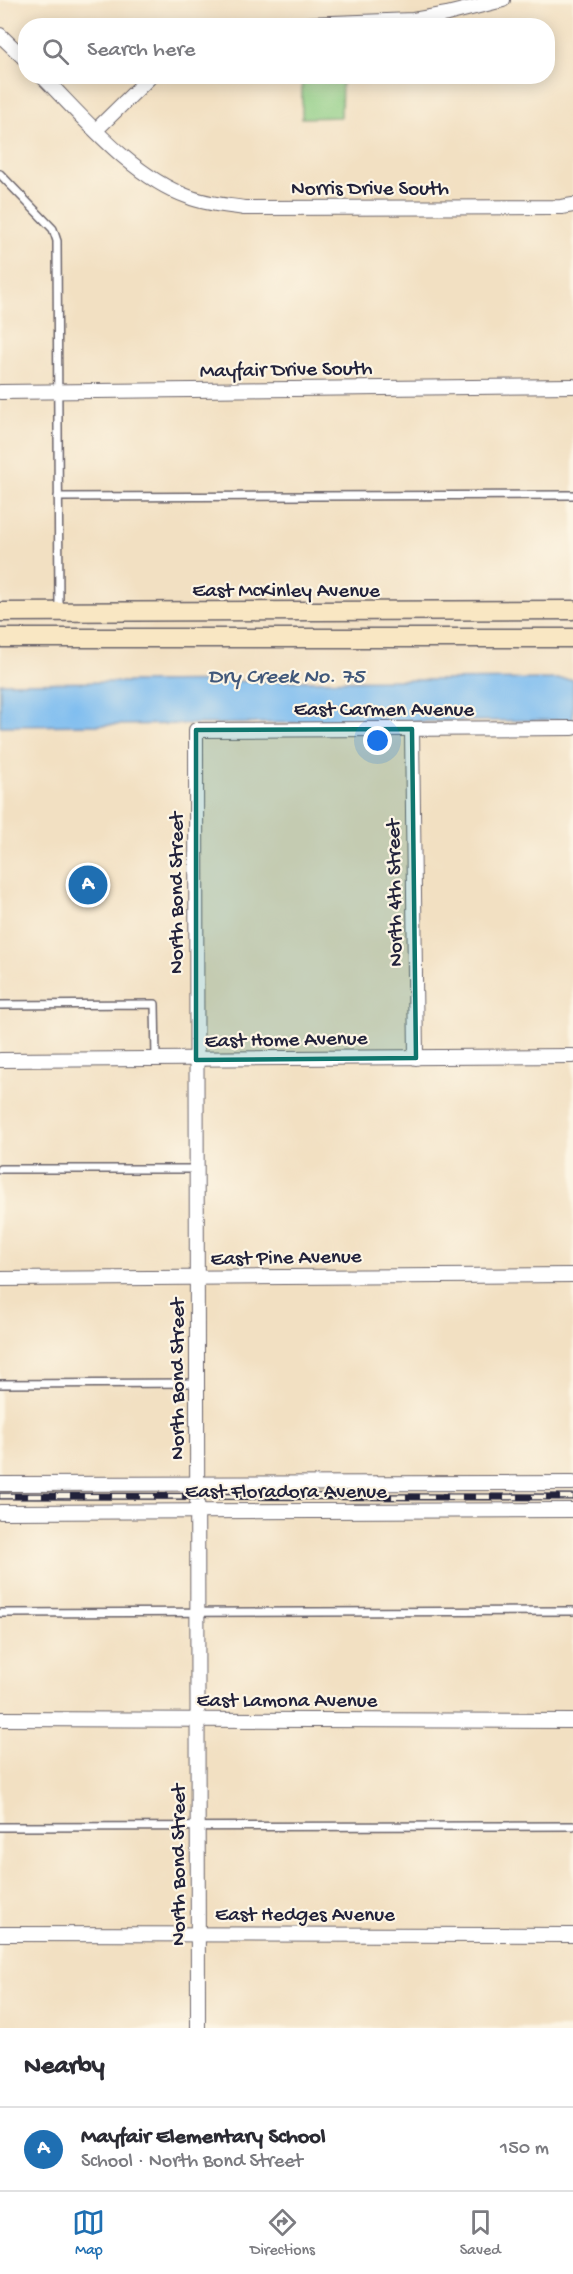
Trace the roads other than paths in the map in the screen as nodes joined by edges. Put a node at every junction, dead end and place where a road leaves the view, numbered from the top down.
1 (503, 0) edge
2 (424, 18) edge
3 (0, 35) edge
4 (18, 52) edge
5 (50, 84) edge
6 (143, 84) edge
7 (96, 130) junction
8 (0, 174) edge
9 (573, 205) edge
10 (573, 386) edge
11 (0, 392) edge
12 (58, 392) junction
13 (573, 495) edge
14 (58, 497) junction
15 (573, 610) edge
16 (0, 612) edge
17 (59, 613) junction
18 (0, 638) edge
19 (573, 638) edge
20 (573, 728) edge
21 (412, 729) junction
22 (196, 730) joint
23 (0, 1005) edge
24 (573, 1056) edge
25 (416, 1058) junction
26 (0, 1060) edge
27 (156, 1060) junction
28 (196, 1060) junction
29 (0, 1169) edge
30 (196, 1169) junction
31 (573, 1275) edge
32 (197, 1278) junction
33 (0, 1279) edge
34 (197, 1383) junction
35 (0, 1384) edge
36 (197, 1483) junction
37 (573, 1483) edge
38 (0, 1484) edge
39 (573, 1510) edge
40 (197, 1511) junction
41 (0, 1512) edge
42 (573, 1611) edge
43 (0, 1612) edge
44 (198, 1612) junction
45 (0, 1719) edge
46 (198, 1720) junction
47 (573, 1721) edge
48 (573, 1826) edge
49 (0, 1827) edge
50 (198, 1827) junction
51 (0, 1934) edge
52 (198, 1934) junction
53 (573, 1935) edge
54 (198, 2028) edge

1 - 2 street
3 - 4 street
5 - 7 street, Norris Drive South
6 - 7 street
7 - 9 street, Norris Drive South
8 - 12 lane
10 - 12 street, Mayfair Drive South
11 - 12 street, Mayfair Drive South
12 - 14 lane
13 - 14 lane
14 - 17 lane
15 - 17 main road, East McKinley Avenue
16 - 17 main road, East McKinley Avenue
18 - 19 main road
20 - 21 street, East Carmen Avenue
21 - 22 street, East Carmen Avenue
21 - 25 street, North 4th Street
22 - 28 street, North Bond Street
23 - 27 lane
24 - 25 street, East Home Avenue
25 - 28 street, East Home Avenue
26 - 27 street, East Home Avenue
27 - 28 street, East Home Avenue
28 - 30 street, North Bond Street
29 - 30 lane
30 - 32 street, North Bond Street
31 - 32 street, East Pine Avenue
32 - 33 street, East Pine Avenue
32 - 34 street, North Bond Street
34 - 35 lane
34 - 36 street, North Bond Street
36 - 37 street, East Floradora Avenue
36 - 38 street, East Floradora Avenue
36 - 40 street, North Bond Street
39 - 40 street, East Floradora Avenue
40 - 41 street, East Floradora Avenue
40 - 44 street, North Bond Street
42 - 44 lane
43 - 44 lane
44 - 46 street, North Bond Street
45 - 46 street, East Lamona Avenue
46 - 47 street, East Lamona Avenue
46 - 50 street, North Bond Street
48 - 50 lane
49 - 50 lane
50 - 52 street, North Bond Street
51 - 52 street, East Hedges Avenue
52 - 53 street, East Hedges Avenue
52 - 54 street, North Bond Street

